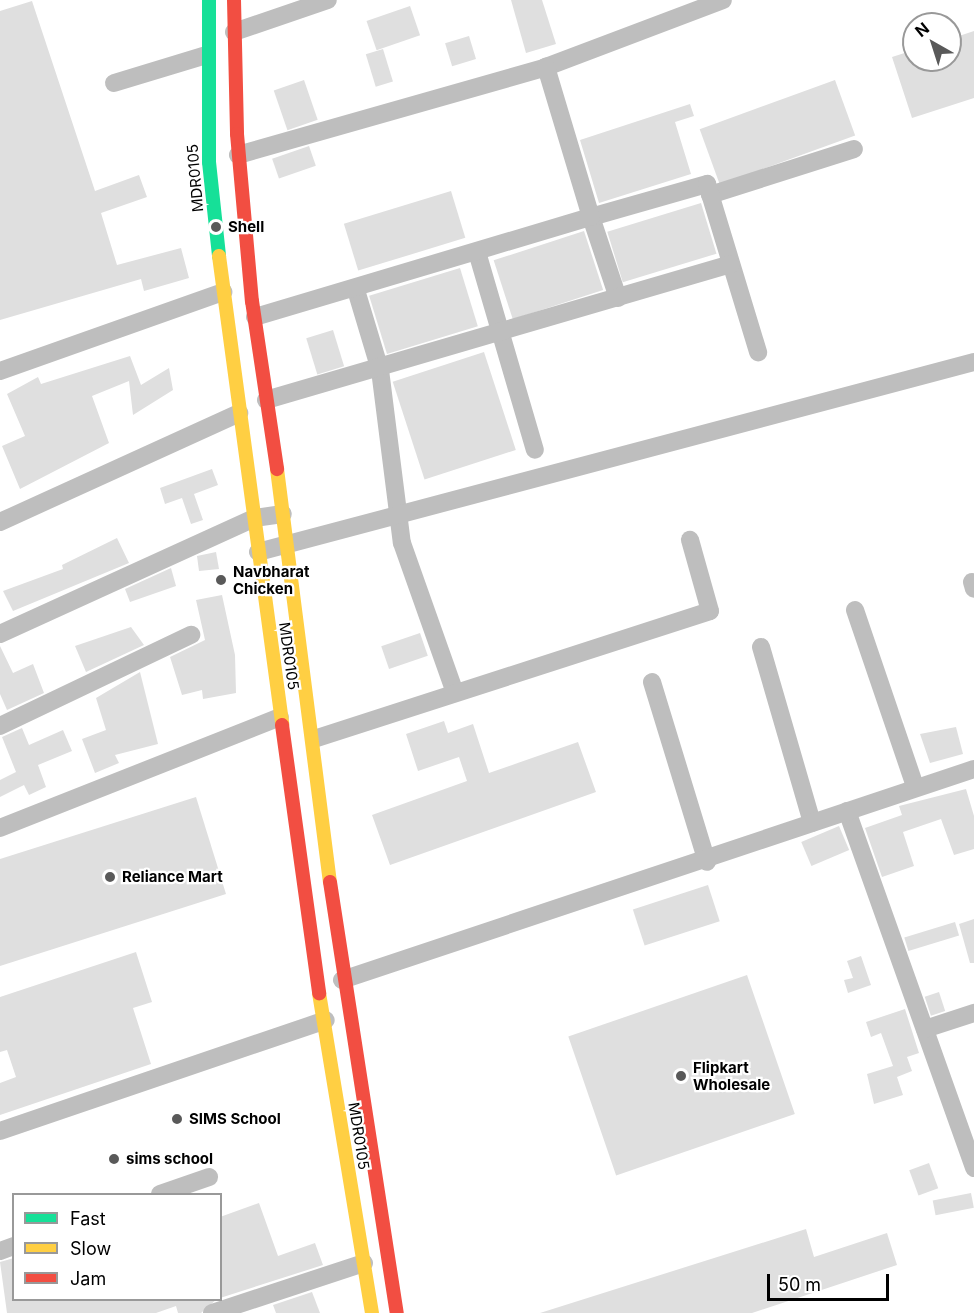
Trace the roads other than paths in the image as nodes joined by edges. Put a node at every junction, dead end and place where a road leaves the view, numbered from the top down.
1 (208, 0) edge
2 (234, 0) edge
3 (328, 0) edge
4 (723, 0) edge
5 (682, 7) edge
6 (234, 32) junction
7 (206, 55) junction
8 (546, 67) junction
9 (114, 83) dead end
10 (854, 149) dead end
11 (238, 155) junction
12 (710, 195) junction
13 (591, 217) junction
14 (477, 252) junction
15 (731, 264) junction
16 (356, 290) junction
17 (223, 292) junction
18 (618, 298) junction
19 (255, 317) junction
20 (501, 334) junction
21 (758, 352) dead end
22 (974, 362) edge
23 (380, 370) junction
24 (0, 371) edge
25 (266, 400) junction
26 (239, 413) junction
27 (535, 450) dead end
28 (398, 513) junction
29 (283, 514) junction
30 (254, 518) junction
31 (0, 522) edge
32 (690, 540) dead end
33 (287, 542) junction
34 (258, 552) junction
35 (855, 610) dead end
36 (0, 634) edge
37 (191, 635) dead end
38 (761, 647) dead end
39 (652, 682) dead end
40 (455, 693) junction
41 (280, 717) junction
42 (0, 726) edge
43 (314, 739) junction
44 (974, 769) edge
45 (915, 786) junction
46 (847, 811) junction
47 (812, 823) junction
48 (0, 828) edge
49 (707, 862) junction
50 (342, 980) junction
51 (974, 1013) edge
52 (326, 1020) junction
53 (925, 1029) junction
54 (0, 1131) edge
55 (974, 1168) edge
56 (209, 1177) dead end
57 (163, 1193) edge
58 (364, 1263) junction
59 (212, 1313) edge
60 (372, 1313) edge
61 (397, 1313) edge

1 - 7 main road, MDR0105
2 - 6 main road, MDR0105
3 - 6 street
4 - 5 street
5 - 8 street
6 - 11 main road, MDR0105
7 - 9 street
7 - 17 main road, MDR0105
8 - 11 street
8 - 13 street
10 - 12 street
11 - 19 main road, MDR0105
12 - 13 street
12 - 15 street
13 - 14 street
13 - 18 street
14 - 16 street
14 - 20 street
15 - 18 street
15 - 21 street
16 - 19 street
16 - 23 street
17 - 24 street
17 - 26 main road, MDR0105
18 - 20 street
19 - 25 main road, MDR0105
20 - 23 street
20 - 27 street
22 - 28 street
23 - 25 street
23 - 28 street
25 - 29 main road, MDR0105
26 - 30 main road, MDR0105
26 - 31 street
28 - 33 street
28 - 40 street
29 - 30 street
29 - 33 main road, MDR0105
30 - 34 main road, MDR0105
30 - 36 street
32 - 40 street
33 - 34 street
33 - 43 main road, MDR0105
34 - 41 main road, MDR0105
35 - 45 street
37 - 42 street
38 - 47 street
39 - 49 street
40 - 43 street
41 - 48 street
41 - 52 main road, MDR0105
43 - 50 main road, MDR0105
44 - 45 street
45 - 46 street
46 - 47 street
46 - 53 street
47 - 49 street
49 - 50 street
50 - 61 main road, MDR0105
51 - 53 street
52 - 54 street
52 - 58 main road, MDR0105
53 - 55 street
56 - 57 street
58 - 59 street
58 - 60 main road, MDR0105

